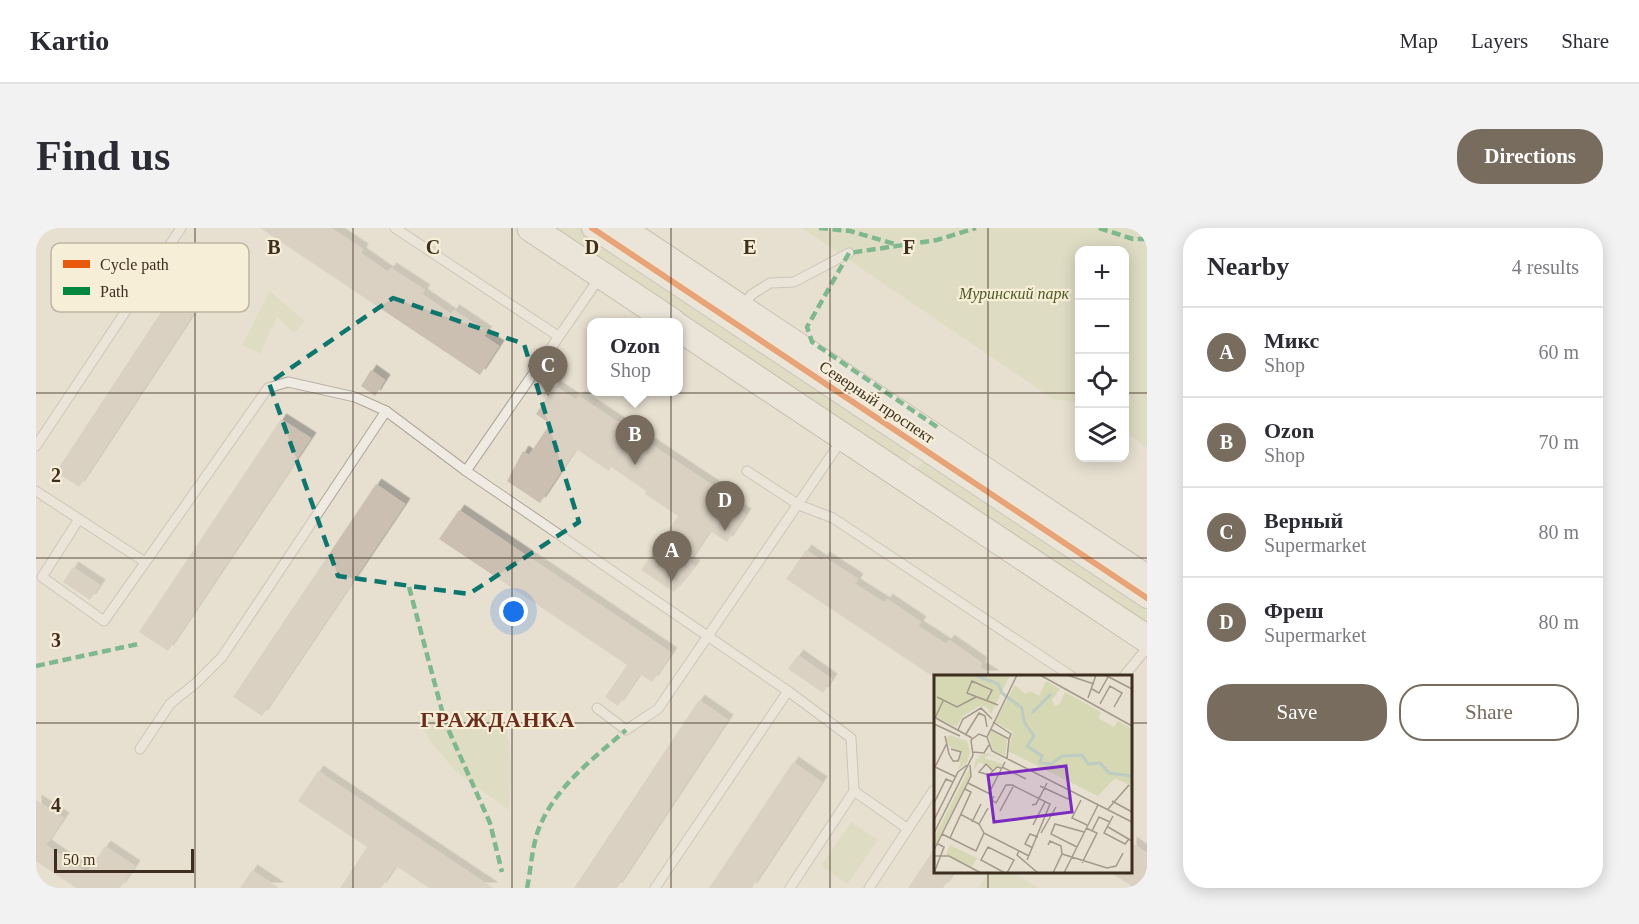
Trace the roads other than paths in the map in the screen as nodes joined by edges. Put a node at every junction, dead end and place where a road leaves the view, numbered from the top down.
1 (182, 228) edge
2 (395, 228) edge
3 (531, 228) edge
4 (592, 228) edge
5 (620, 228) edge
6 (172, 243) edge
7 (849, 253) dead end
8 (601, 275) junction
9 (742, 310) junction
10 (126, 312) edge
11 (666, 318) edge
12 (683, 330) edge
13 (558, 336) junction
14 (386, 411) junction
15 (844, 437) junction
16 (36, 446) edge
17 (466, 471) junction
18 (747, 471) dead end
19 (36, 491) edge
20 (798, 505) junction
21 (79, 519) junction
22 (145, 562) junction
23 (1147, 579) edge
24 (1147, 598) edge
25 (708, 637) junction
26 (1147, 639) edge
27 (1147, 648) edge
28 (1069, 675) edge
29 (1125, 675) edge
30 (789, 691) junction
31 (597, 708) dead end
32 (140, 749) dead end
33 (854, 791) junction
34 (933, 791) dead end
35 (908, 830) junction
36 (654, 888) edge
37 (790, 888) edge
38 (869, 888) edge

1 - 6 lane
2 - 13 lane
3 - 8 main road
4 - 24 street, Северный проспект
5 - 9 main road, Северный проспект
7 - 9 lane
8 - 11 main road
8 - 13 lane
9 - 23 main road, Северный проспект
10 - 16 lane
12 - 15 main road
13 - 17 lane
14 - 17 lane
14 - 22 lane
14 - 32 lane
15 - 20 lane
15 - 26 main road
17 - 25 lane
18 - 20 lane
19 - 21 lane
20 - 25 lane
20 - 28 lane
21 - 22 lane
21 - 22 lane
25 - 30 lane
25 - 31 lane
27 - 29 lane
30 - 33 lane
30 - 36 lane
33 - 35 lane
33 - 37 lane
34 - 35 lane
35 - 38 lane

